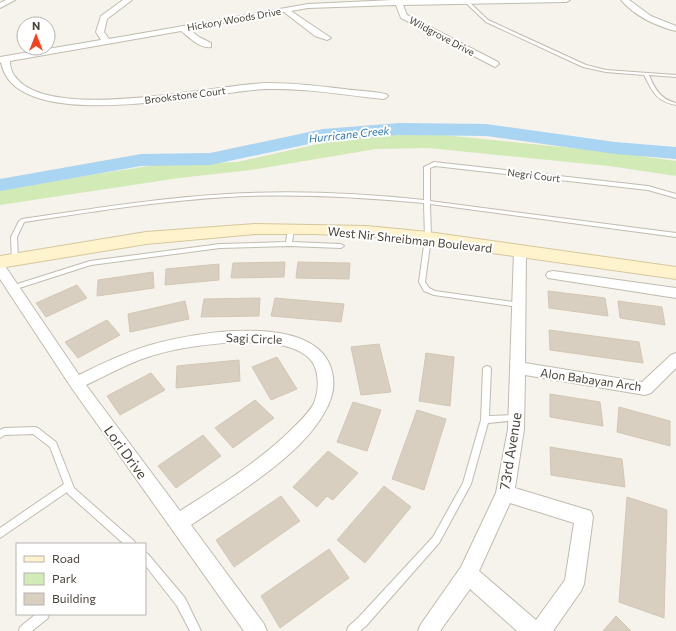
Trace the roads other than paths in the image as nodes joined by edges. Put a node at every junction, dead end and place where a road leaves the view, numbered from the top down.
1 (11, 0) edge
2 (128, 0) edge
3 (561, 0) edge
4 (566, 0) edge
5 (625, 0) edge
6 (397, 1) edge
7 (481, 1) edge
8 (467, 2) junction
9 (0, 6) edge
10 (286, 10) junction
11 (183, 28) junction
12 (676, 29) edge
13 (326, 38) dead end
14 (107, 42) junction
15 (208, 45) dead end
16 (3, 60) edge
17 (495, 64) dead end
18 (646, 74) junction
19 (676, 76) edge
20 (383, 96) dead end
21 (676, 104) edge
22 (676, 196) edge
23 (428, 202) junction
24 (676, 235) edge
25 (290, 237) junction
26 (428, 238) junction
27 (341, 246) dead end
28 (520, 251) junction
29 (8, 261) edge
30 (0, 269) edge
31 (676, 273) edge
32 (553, 275) dead end
33 (12, 288) junction
34 (676, 292) edge
35 (519, 305) junction
36 (676, 358) edge
37 (518, 368) junction
38 (487, 369) dead end
39 (76, 383) junction
40 (516, 418) junction
41 (485, 420) junction
42 (0, 434) edge
43 (69, 485) junction
44 (505, 493) junction
45 (178, 523) junction
46 (0, 533) edge
47 (128, 543) edge
48 (146, 558) edge
49 (468, 574) junction
50 (43, 615) edge
51 (24, 631) edge
52 (196, 631) edge
53 (257, 631) edge
54 (352, 631) edge
55 (428, 631) edge
56 (533, 631) edge
57 (540, 631) edge

1 - 9 street
2 - 14 street
3 - 4 street, Hickory Woods Drive
3 - 7 street, Hickory Woods Drive
5 - 12 street
6 - 8 street, Hickory Woods Drive
6 - 10 street, Hickory Woods Drive
6 - 17 street, Wildgrove Drive
7 - 8 street, Hickory Woods Drive
8 - 18 lane
10 - 11 street, Hickory Woods Drive
10 - 13 street
11 - 14 street, Hickory Woods Drive
11 - 15 street
14 - 16 street, Hickory Woods Drive
16 - 20 street, Brookstone Court
18 - 19 lane
18 - 21 lane
22 - 23 lane, Negri Court
23 - 24 lane
23 - 26 lane
23 - 29 lane
25 - 26 main road, West Nir Shreibman Boulevard
25 - 27 lane
25 - 29 main road, West Nir Shreibman Boulevard
25 - 33 lane
26 - 28 main road, West Nir Shreibman Boulevard
26 - 35 lane
28 - 31 main road, West Nir Shreibman Boulevard
28 - 35 street, 73rd Avenue
30 - 33 street, Lori Drive
32 - 34 street
33 - 39 street, Lori Drive
35 - 37 street, 73rd Avenue
36 - 37 street, Alon Babayan Arch
37 - 40 street, 73rd Avenue
38 - 41 lane
39 - 45 street, Lori Drive
39 - 45 street, Sagi Circle
40 - 41 lane
40 - 44 street, 73rd Avenue
41 - 54 lane
42 - 43 lane
43 - 46 lane
43 - 47 lane
44 - 49 street, 73rd Avenue
44 - 57 street
45 - 53 street, Lori Drive
48 - 52 lane
49 - 55 street, 73rd Avenue
49 - 56 street
50 - 51 lane

